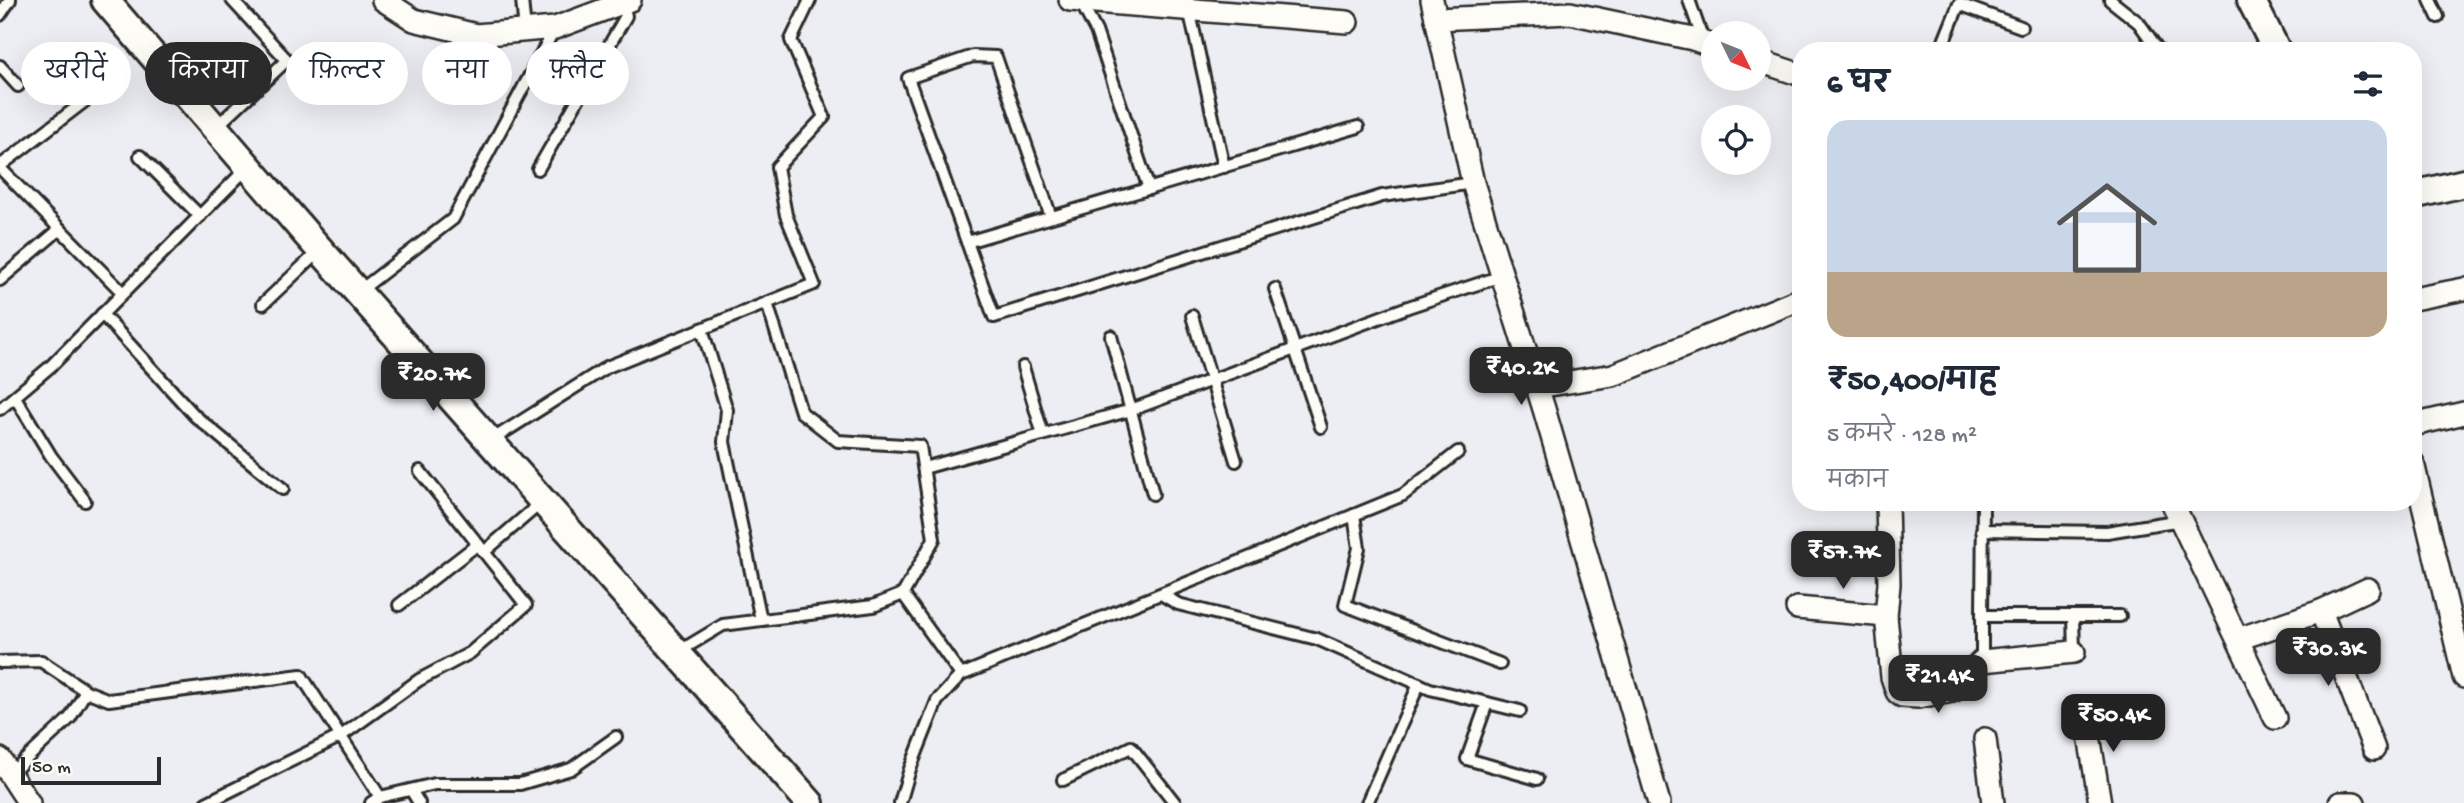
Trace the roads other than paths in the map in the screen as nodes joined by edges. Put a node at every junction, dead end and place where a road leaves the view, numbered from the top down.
1 (10, 0) edge
2 (105, 0) edge
3 (232, 0) edge
4 (383, 0) edge
5 (522, 0) edge
6 (810, 0) edge
7 (1070, 0) edge
8 (1080, 0) edge
9 (1689, 0) edge
10 (2110, 0) edge
11 (2251, 0) edge
12 (2430, 0) edge
13 (626, 1) edge
14 (1959, 2) edge
15 (1189, 5) edge
16 (1567, 7) edge
17 (1434, 9) edge
18 (0, 15) edge
19 (2438, 17) dead end
20 (1347, 22) dead end
21 (1701, 26) edge
22 (2021, 27) dead end
23 (555, 29) junction
24 (525, 31) junction
25 (1701, 42) edge
26 (1943, 42) edge
27 (2153, 42) edge
28 (2272, 42) edge
29 (1771, 65) edge
30 (0, 66) edge
31 (1792, 72) edge
32 (18, 86) dead end
33 (80, 105) edge
34 (1358, 127) dead end
35 (215, 128) junction
36 (140, 156) dead end
37 (0, 167) edge
38 (248, 167) junction
39 (1224, 167) junction
40 (538, 169) dead end
41 (1473, 183) junction
42 (2464, 183) edge
43 (1149, 189) junction
44 (2422, 193) edge
45 (200, 216) junction
46 (1051, 217) junction
47 (60, 229) junction
48 (967, 242) junction
49 (320, 250) junction
50 (1502, 276) junction
51 (0, 280) edge
52 (1275, 289) dead end
53 (2464, 289) edge
54 (358, 292) junction
55 (123, 293) junction
56 (2422, 297) edge
57 (767, 303) junction
58 (1792, 303) edge
59 (263, 304) dead end
60 (102, 314) junction
61 (1192, 316) dead end
62 (702, 329) junction
63 (1111, 336) dead end
64 (1294, 349) junction
65 (1023, 367) dead end
66 (1212, 381) junction
67 (1537, 387) junction
68 (15, 397) junction
69 (0, 409) edge
70 (1131, 411) junction
71 (2464, 413) edge
72 (2422, 423) edge
73 (1321, 427) dead end
74 (1043, 435) junction
75 (490, 441) junction
76 (1458, 452) dead end
77 (1236, 461) dead end
78 (924, 468) junction
79 (420, 471) dead end
80 (283, 489) dead end
81 (1153, 494) dead end
82 (85, 501) dead end
83 (543, 501) junction
84 (2422, 501) edge
85 (1887, 511) edge
86 (1983, 511) edge
87 (2176, 511) edge
88 (1354, 515) junction
89 (1982, 530) junction
90 (481, 548) junction
91 (2368, 589) dead end
92 (903, 594) junction
93 (1161, 594) junction
94 (399, 605) dead end
95 (1797, 608) dead end
96 (2321, 611) junction
97 (1886, 616) junction
98 (1982, 616) junction
99 (2073, 616) junction
100 (2120, 616) dead end
101 (761, 620) junction
102 (2238, 639) junction
103 (678, 652) junction
104 (2074, 652) joint
105 (1982, 661) junction
106 (0, 662) edge
107 (1500, 664) dead end
108 (961, 675) junction
109 (2464, 677) edge
110 (1419, 684) junction
111 (86, 691) junction
112 (1487, 703) junction
113 (1520, 711) dead end
114 (2085, 711) dead end
115 (2275, 718) dead end
116 (341, 736) junction
117 (616, 737) dead end
118 (1985, 739) dead end
119 (2374, 749) dead end
120 (5, 766) edge
121 (1537, 779) dead end
122 (1063, 780) dead end
123 (411, 790) junction
124 (798, 799) edge
125 (376, 800) edge
126 (29, 803) edge
127 (206, 803) edge
128 (419, 803) edge
129 (900, 803) edge
130 (1175, 803) edge
131 (1367, 803) edge
132 (1659, 803) edge
133 (1993, 803) edge
134 (2100, 803) edge
135 (2340, 803) edge
136 (2354, 803) edge

1 - 18 lane
2 - 35 street
3 - 35 lane
4 - 24 street
5 - 24 lane
6 - 57 lane
7 - 8 street
8 - 15 street
8 - 43 lane
9 - 21 lane
10 - 27 lane
11 - 28 street
12 - 19 lane
13 - 23 street
13 - 40 lane
14 - 22 lane
14 - 26 lane
15 - 20 street
15 - 39 lane
16 - 17 street
16 - 25 street
17 - 41 street
23 - 24 street
23 - 54 lane
29 - 31 street
30 - 32 lane
33 - 37 lane
34 - 39 lane
35 - 38 street
36 - 45 lane
37 - 47 lane
38 - 45 lane
38 - 49 street
39 - 43 lane
41 - 48 lane
41 - 50 street
42 - 44 street
43 - 46 lane
45 - 55 lane
46 - 48 lane
46 - 48 lane
47 - 51 lane
47 - 55 lane
49 - 54 street
49 - 59 lane
50 - 64 lane
50 - 67 street
52 - 64 lane
53 - 56 street
54 - 75 street
55 - 60 lane
57 - 62 lane
57 - 78 lane
58 - 67 street
60 - 68 lane
60 - 80 lane
61 - 66 lane
62 - 75 lane
62 - 101 lane
63 - 70 lane
64 - 66 lane
64 - 73 lane
65 - 74 lane
66 - 70 lane
66 - 77 lane
67 - 132 street
68 - 69 lane
68 - 82 lane
70 - 74 lane
70 - 81 lane
71 - 72 street
74 - 78 lane
75 - 83 street
76 - 88 lane
78 - 92 lane
79 - 90 lane
83 - 90 lane
83 - 103 street
84 - 109 street
85 - 97 street
86 - 89 lane
87 - 89 lane
87 - 102 street
88 - 93 lane
88 - 107 lane
89 - 98 lane
90 - 94 lane
90 - 116 lane
91 - 96 street
92 - 101 lane
92 - 108 lane
93 - 108 lane
93 - 110 lane
95 - 97 street
96 - 102 street
96 - 119 street
97 - 105 street
98 - 99 lane
98 - 105 lane
99 - 100 lane
99 - 104 lane
101 - 103 lane
102 - 115 street
103 - 124 street
104 - 105 street
106 - 111 lane
108 - 129 lane
110 - 112 lane
110 - 131 lane
111 - 116 lane
111 - 120 lane
112 - 113 lane
112 - 121 lane
114 - 134 street
116 - 125 lane
116 - 127 lane
117 - 123 lane
118 - 133 street
120 - 126 street
122 - 130 lane
123 - 125 lane
123 - 128 lane
135 - 136 street

